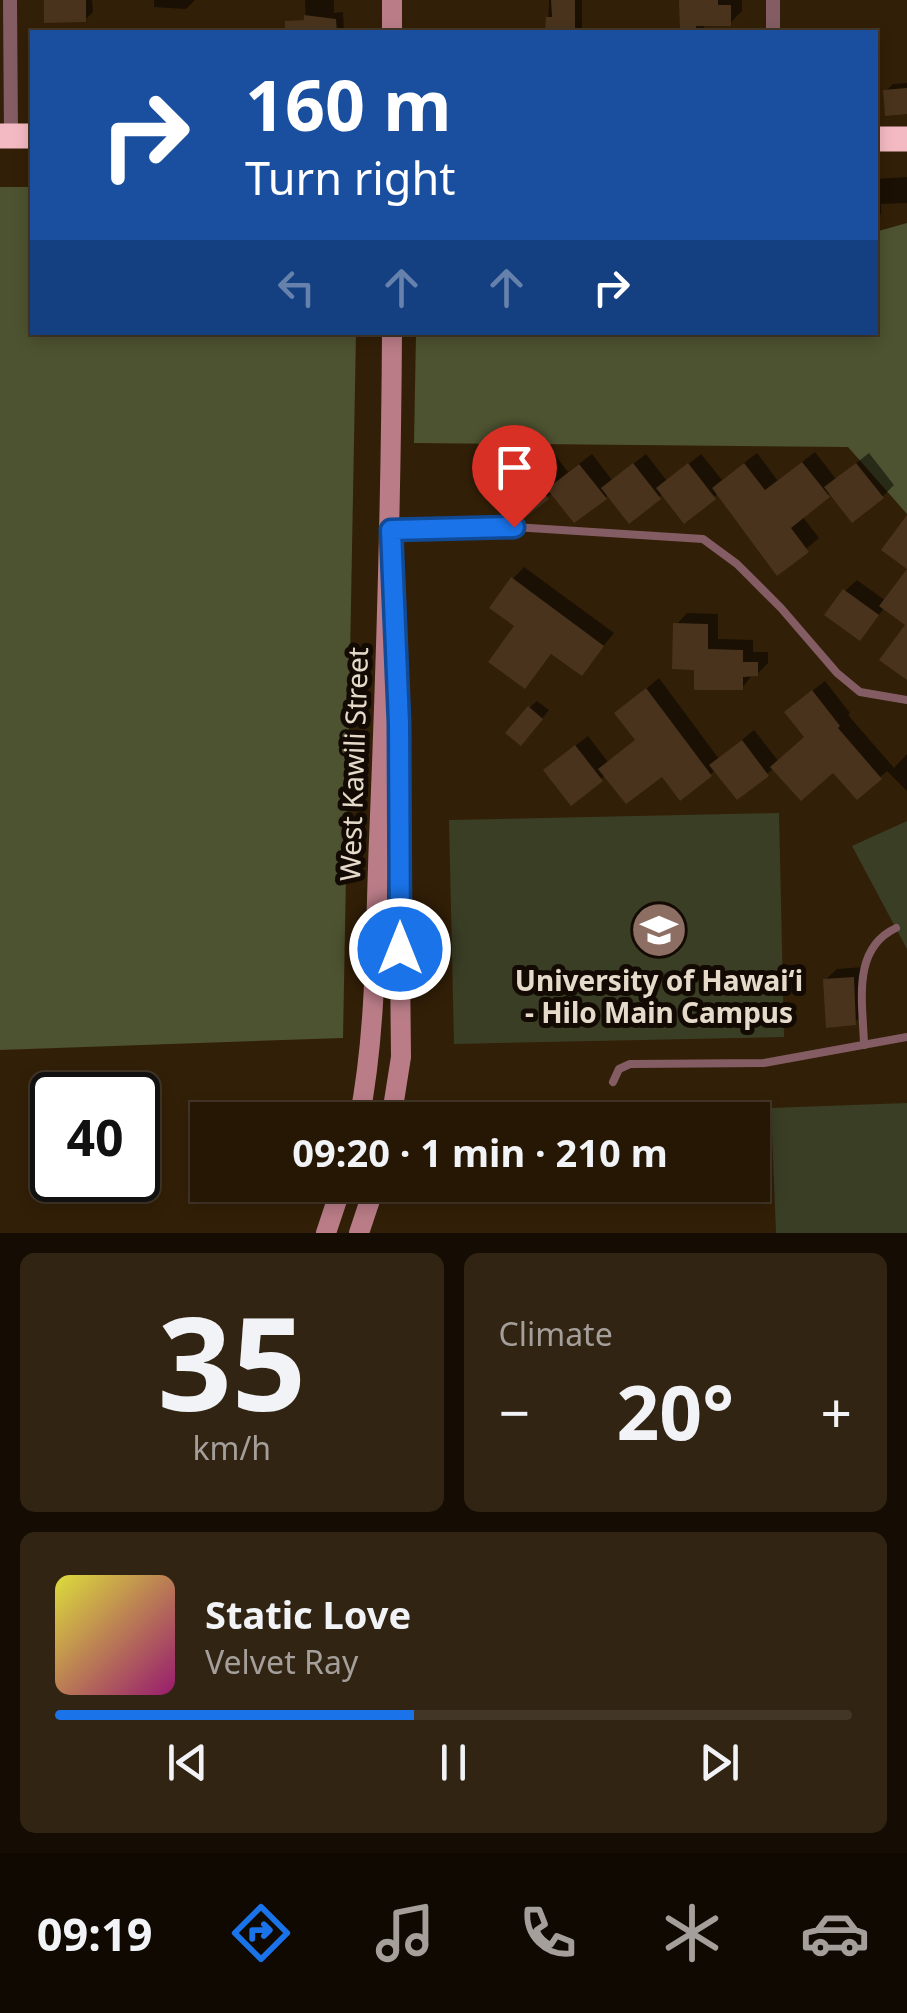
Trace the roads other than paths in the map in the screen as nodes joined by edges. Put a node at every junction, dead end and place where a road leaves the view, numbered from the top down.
1 (10, 0) edge
2 (392, 0) edge
3 (773, 0) edge
4 (392, 30) edge
5 (774, 30) edge
6 (14, 136) edge
7 (907, 139) edge
8 (878, 140) edge
9 (392, 335) edge
10 (391, 530) junction
11 (907, 700) edge
12 (896, 928) dead end
13 (907, 1037) edge
14 (864, 1045) junction
15 (613, 1082) dead end
16 (362, 1102) edge
17 (394, 1102) edge
18 (336, 1202) edge
19 (369, 1202) edge
20 (326, 1233) edge
21 (359, 1233) edge

1 - 6 street
2 - 4 street
3 - 5 street
7 - 8 highway
9 - 10 street, West Kawili Street
10 - 11 lane
10 - 16 street, West Kawili Street
10 - 17 street, West Kawili Street
12 - 14 lane
13 - 14 lane
14 - 15 lane
18 - 20 street
19 - 21 street

